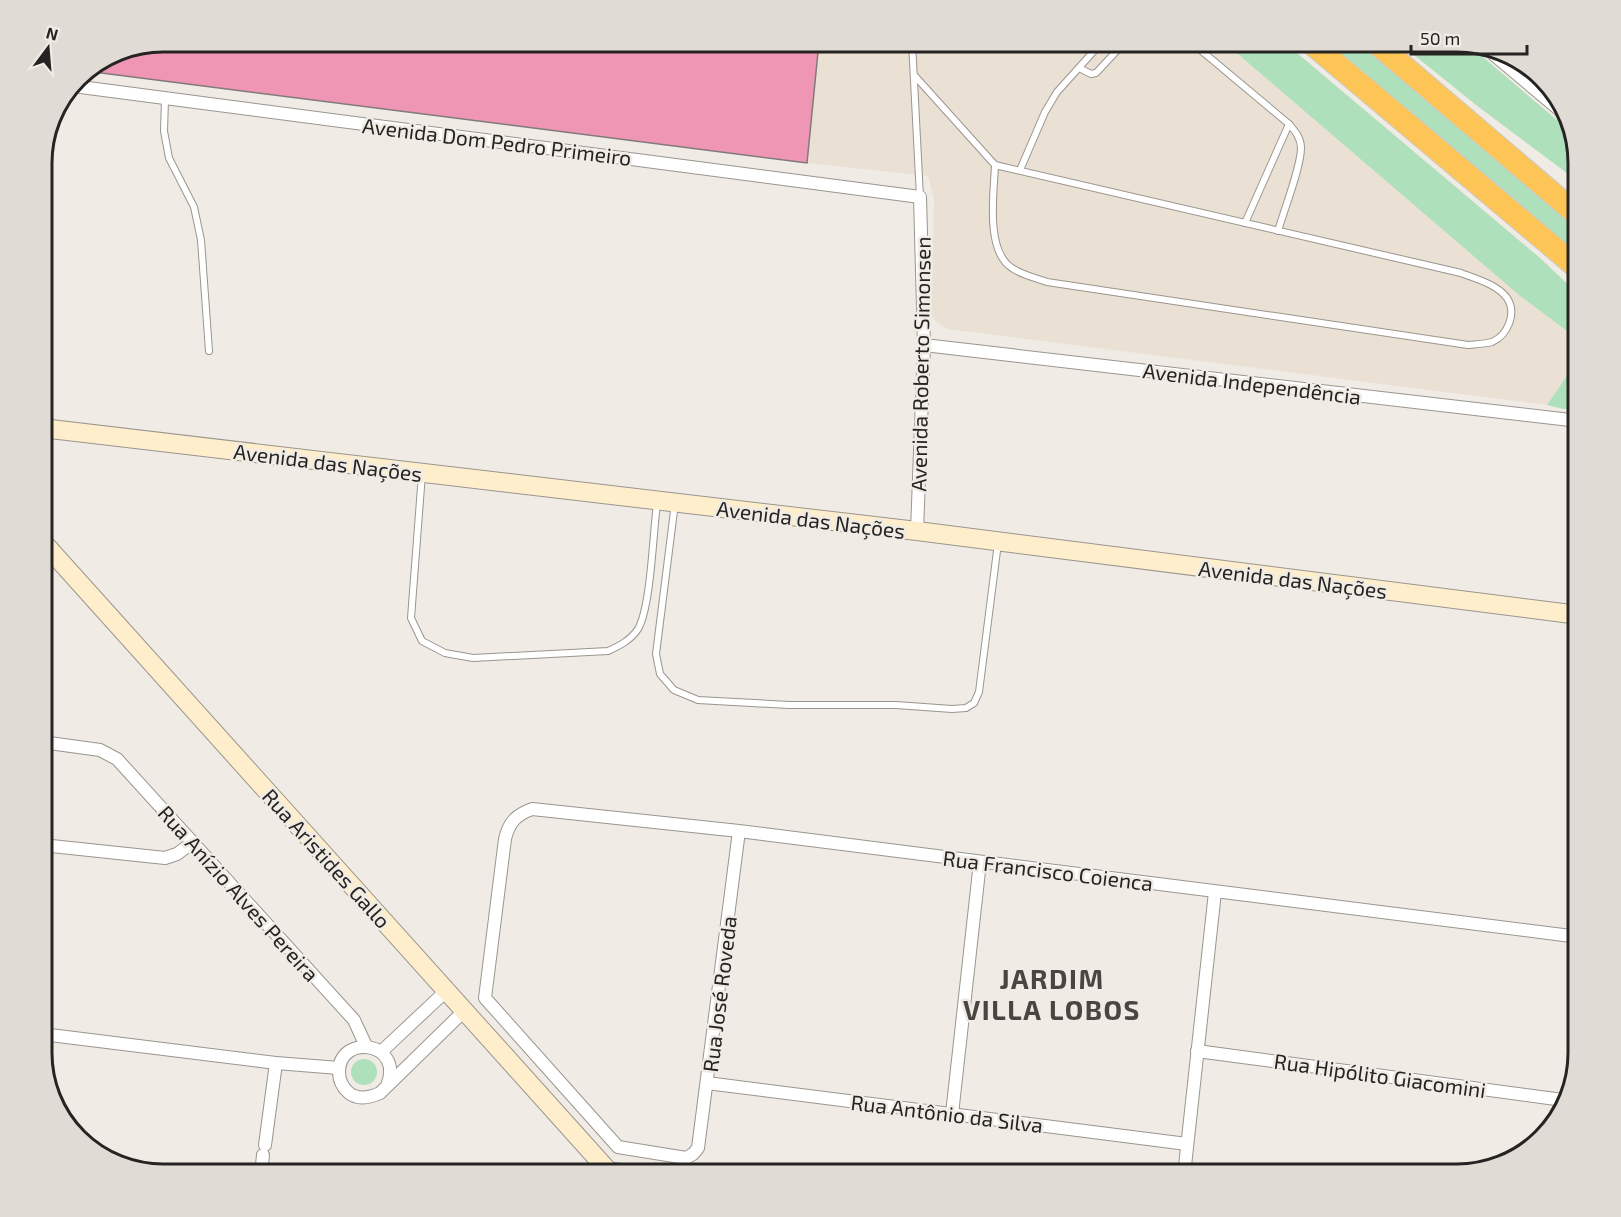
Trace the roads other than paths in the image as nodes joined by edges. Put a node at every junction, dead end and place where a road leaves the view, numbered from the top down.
1 (913, 52) edge
2 (1093, 52) edge
3 (1116, 52) edge
4 (1203, 52) edge
5 (1322, 52) edge
6 (1387, 52) edge
7 (1504, 63) edge
8 (1079, 68) junction
9 (914, 75) junction
10 (83, 87) edge
11 (165, 98) junction
12 (1550, 102) edge
13 (1467, 121) junction
14 (1289, 124) junction
15 (995, 165) junction
16 (1020, 170) junction
17 (1568, 190) edge
18 (921, 197) junction
19 (1568, 207) edge
20 (1245, 223) junction
21 (1278, 231) junction
22 (1548, 244) junction
23 (1568, 260) edge
24 (1568, 269) edge
25 (924, 345) junction
26 (209, 351) dead end
27 (1568, 420) edge
28 (53, 429) edge
29 (423, 473) junction
30 (666, 502) junction
31 (917, 531) junction
32 (999, 541) junction
33 (53, 553) edge
34 (1568, 614) edge
35 (53, 743) edge
36 (739, 831) junction
37 (193, 842) junction
38 (53, 846) edge
39 (980, 862) junction
40 (1215, 892) junction
41 (1568, 936) edge
42 (446, 991) junction
43 (464, 1011) junction
44 (53, 1035) edge
45 (361, 1047) junction
46 (1197, 1051) junction
47 (381, 1052) junction
48 (276, 1063) junction
49 (339, 1073) junction
50 (707, 1083) junction
51 (387, 1086) junction
52 (1558, 1099) edge
53 (952, 1114) junction
54 (1187, 1144) junction
55 (693, 1154) joint
56 (262, 1164) edge
57 (601, 1164) edge
58 (1185, 1164) edge

1 - 9 lane
2 - 8 lane
3 - 8 lane
4 - 14 lane
5 - 22 highway
6 - 13 highway
7 - 12 street
8 - 16 lane
9 - 15 lane
9 - 18 lane
10 - 11 street, Avenida Dom Pedro Primeiro
11 - 18 street, Avenida Dom Pedro Primeiro
11 - 26 lane
13 - 17 highway
13 - 19 highway
14 - 20 lane
14 - 21 lane
15 - 16 lane
15 - 21 lane
16 - 20 lane
18 - 25 street, Avenida Roberto Simonsen
20 - 21 lane
22 - 23 highway
22 - 24 highway
25 - 27 street, Avenida Independência
25 - 31 street, Avenida Roberto Simonsen
28 - 29 street, Avenida das Nações
29 - 30 street, Avenida das Nações
29 - 30 lane
30 - 31 street, Avenida das Nações
30 - 32 lane
31 - 32 street, Avenida das Nações
32 - 34 street, Avenida das Nações
33 - 42 street, Rua Aristides Gallo
35 - 37 street, Rua Anízio Alves Pereira
36 - 39 street, Rua Francisco Coienca
36 - 50 street, Rua José Roveda
36 - 55 street, Rua Francisco Coienca
37 - 38 street
37 - 45 street, Rua Anízio Alves Pereira
39 - 40 street, Rua Francisco Coienca
39 - 53 street
40 - 41 street, Rua Francisco Coienca
40 - 46 street
42 - 43 street, Rua Aristides Gallo
42 - 47 street
43 - 51 street
43 - 57 street, Rua Aristides Gallo
44 - 48 street
45 - 47 street
45 - 49 street
46 - 52 street, Rua Hipólito Giacomini
46 - 54 street
47 - 51 street
48 - 49 street
48 - 56 street
49 - 51 street
50 - 53 street, Rua Antônio da Silva
50 - 55 street, Rua José Roveda
53 - 54 street, Rua Antônio da Silva
54 - 58 street

